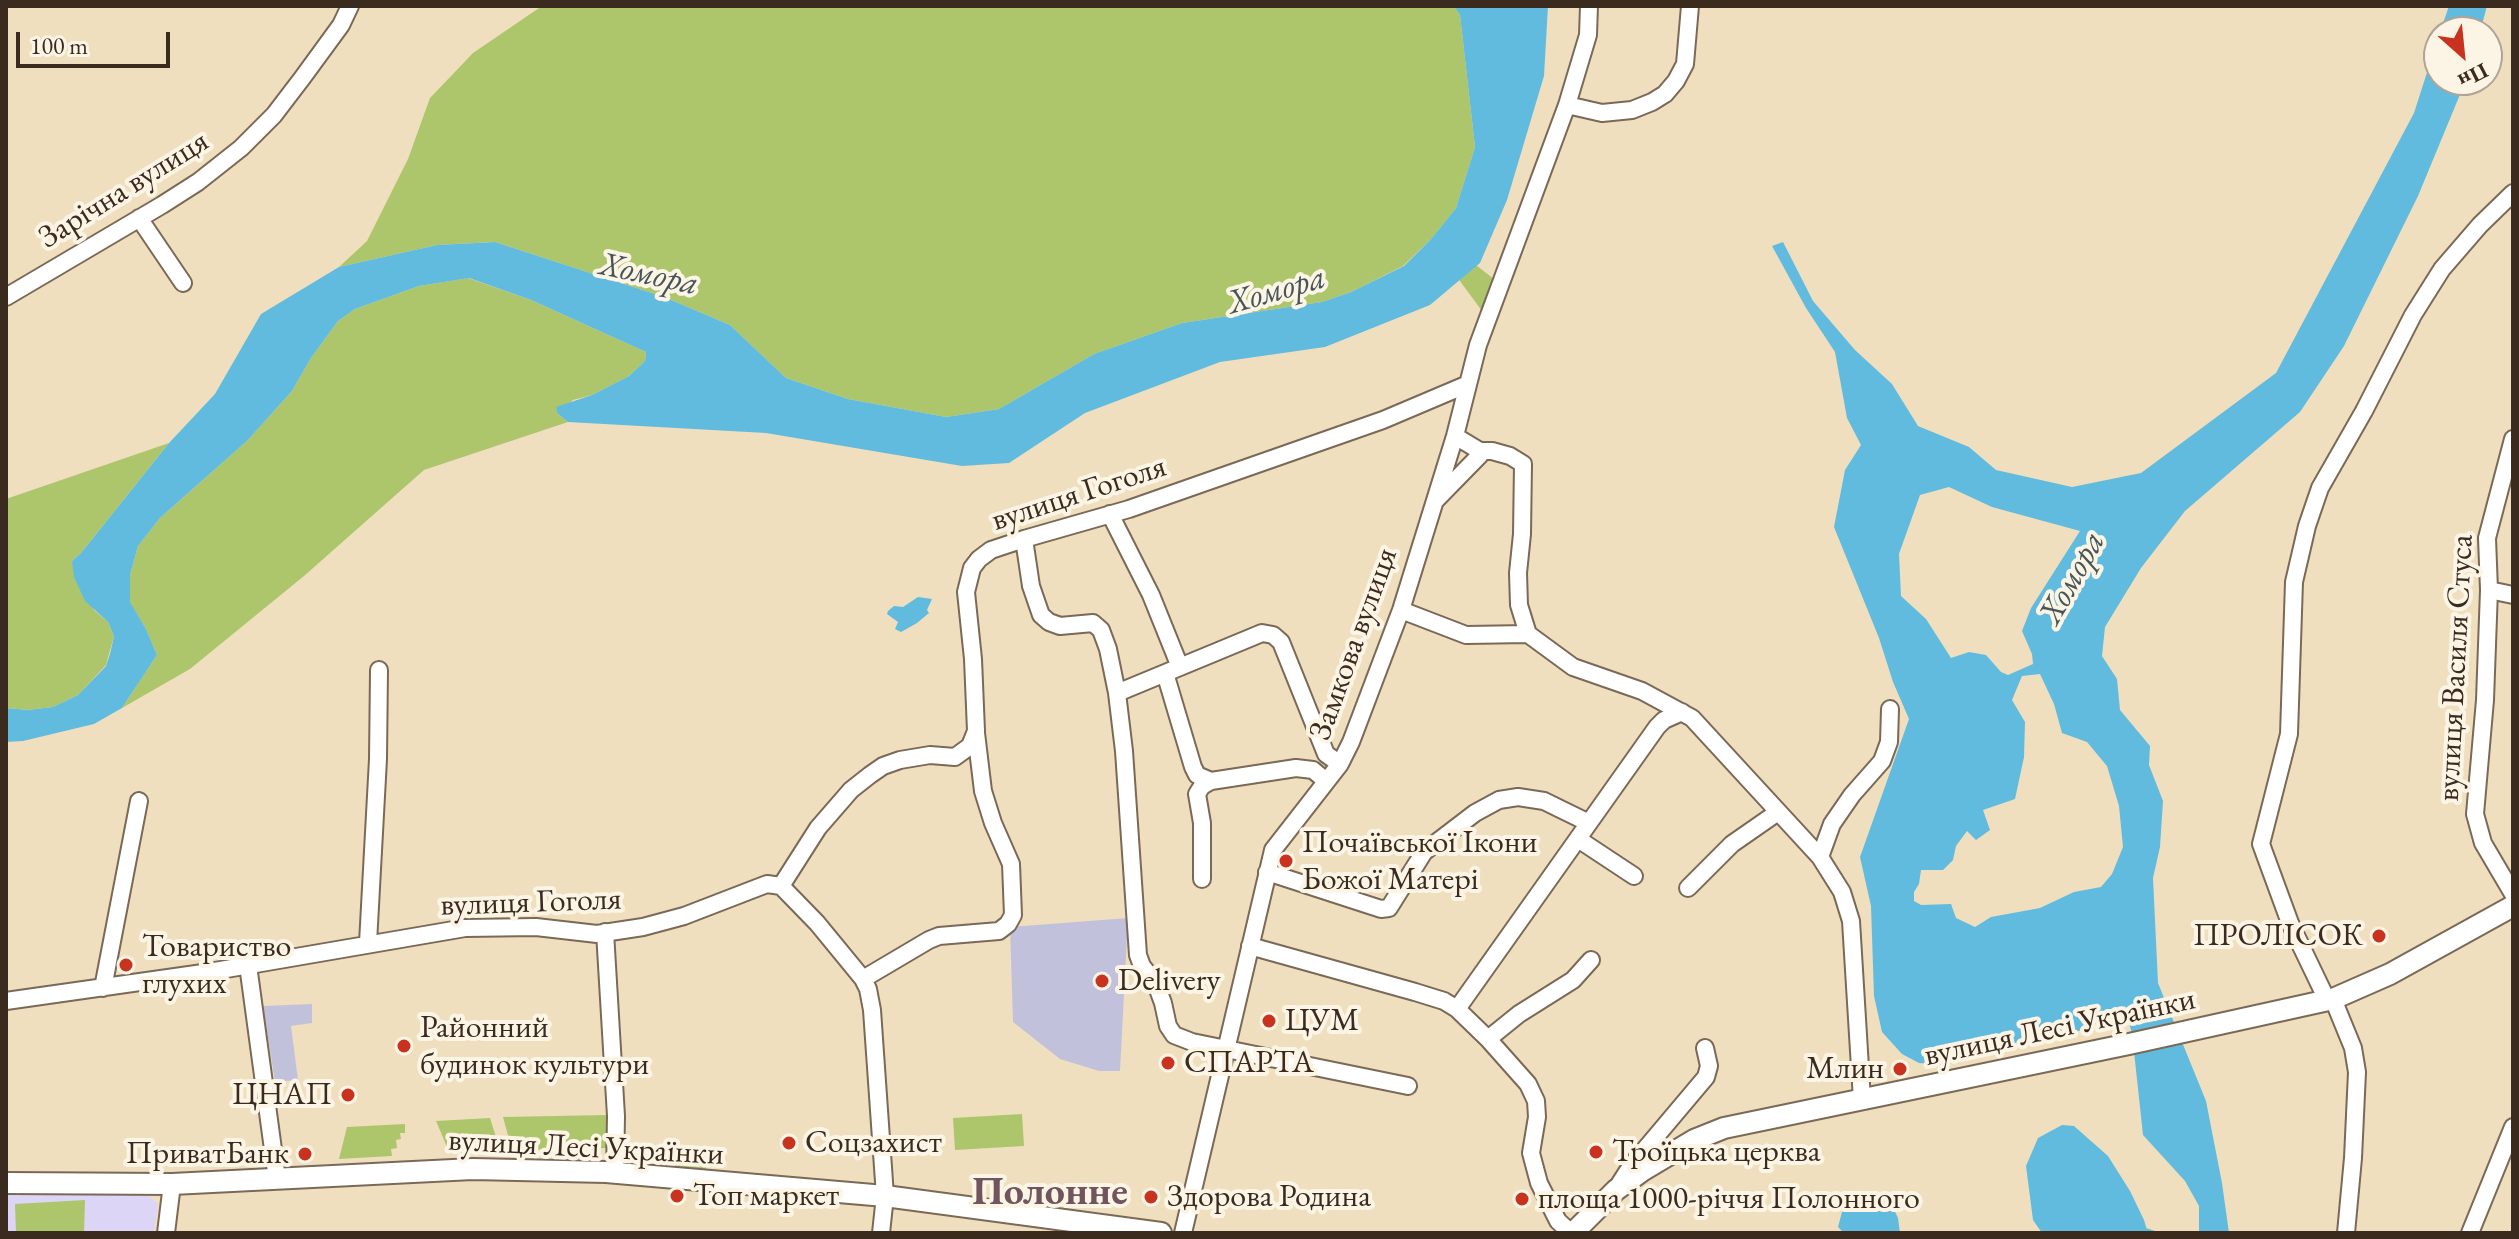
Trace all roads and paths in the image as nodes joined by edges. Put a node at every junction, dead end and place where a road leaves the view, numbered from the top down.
1 (350, 6) edge
2 (1589, 6) edge
3 (1690, 6) edge
4 (1567, 105) junction
5 (2513, 193) edge
6 (139, 218) junction
7 (183, 283) dead end
8 (6, 297) edge
9 (1468, 384) junction
10 (1432, 399) junction
11 (1457, 428) junction
12 (2513, 439) edge
13 (1480, 451) junction
14 (1433, 504) junction
15 (1110, 514) junction
16 (1024, 539) junction
17 (2489, 590) junction
18 (2513, 595) edge
19 (1401, 610) junction
20 (1528, 634) junction
21 (379, 670) dead end
22 (1172, 670) junction
23 (1117, 693) junction
24 (1663, 701) junction
25 (1890, 709) dead end
26 (1682, 712) junction
27 (1660, 723) junction
28 (976, 731) junction
29 (1326, 754) junction
30 (955, 757) junction
31 (1340, 764) junction
32 (980, 767) junction
33 (1193, 767) junction
34 (1319, 776) junction
35 (1211, 781) junction
36 (1197, 794) junction
37 (139, 801) dead end
38 (1778, 812) junction
39 (1589, 823) junction
40 (1832, 824) junction
41 (1578, 839) junction
42 (1802, 840) junction
43 (1820, 857) junction
44 (1267, 872) junction
45 (1634, 876) dead end
46 (1202, 879) dead end
47 (781, 886) junction
48 (1688, 888) dead end
49 (2513, 894) edge
50 (2513, 906) edge
51 (601, 933) junction
52 (368, 943) junction
53 (1250, 946) junction
54 (1591, 960) dead end
55 (248, 965) junction
56 (863, 979) junction
57 (103, 988) junction
58 (2330, 999) junction
59 (6, 1001) edge
60 (1457, 1009) junction
61 (1488, 1039) junction
62 (1705, 1048) dead end
63 (1226, 1049) junction
64 (1408, 1086) dead end
65 (1862, 1100) junction
66 (2513, 1127) edge
67 (611, 1173) junction
68 (277, 1179) junction
69 (6, 1183) edge
70 (172, 1184) junction
71 (1616, 1190) junction
72 (885, 1196) junction
73 (166, 1233) edge
74 (881, 1233) edge
75 (1161, 1233) edge
76 (1183, 1233) edge
77 (1572, 1233) edge
78 (2346, 1233) edge
79 (2470, 1233) edge

1 - 6 street, Зарічна вулиця
2 - 4 street, Замкова вулиця
3 - 4 street
4 - 9 street, Замкова вулиця
5 - 58 street
6 - 7 street
6 - 8 street, Зарічна вулиця
9 - 10 street, вулиця Гоголя
9 - 11 street, Замкова вулиця
10 - 11 street
10 - 15 street, вулиця Гоголя
11 - 13 street
11 - 14 street, Замкова вулиця
12 - 17 street, вулиця Василя Стуса
13 - 14 street
13 - 20 street
14 - 19 street, Замкова вулиця
15 - 16 street, вулиця Гоголя
15 - 22 street
16 - 23 street
16 - 28 street, вулиця Гоголя
17 - 18 street
17 - 49 street, вулиця Василя Стуса
19 - 20 street
19 - 31 street, Замкова вулиця
20 - 24 street
21 - 52 street
22 - 23 street
22 - 29 street
22 - 33 street
23 - 63 street
24 - 26 street
24 - 27 street
25 - 40 street
26 - 27 street
26 - 38 street
27 - 39 street
28 - 30 street
28 - 32 street, вулиця Гоголя
29 - 31 street
29 - 34 street
30 - 32 street
30 - 47 street
31 - 34 street, Замкова вулиця
32 - 56 street, вулиця Гоголя
33 - 35 street
33 - 36 street
34 - 35 street
34 - 44 street, Замкова вулиця
35 - 36 street
36 - 46 street
37 - 57 street
38 - 42 street
38 - 48 street
39 - 41 street
39 - 44 street
40 - 42 street
40 - 43 street
41 - 45 street
41 - 60 street
42 - 43 street
43 - 65 street
44 - 53 street, Замкова вулиця
47 - 51 street, вулиця Гоголя
47 - 56 street
50 - 58 main road, вулиця Лесі Українки
51 - 52 street, вулиця Гоголя
51 - 67 street
52 - 55 street, вулиця Гоголя
53 - 60 street
53 - 63 street, Замкова вулиця
54 - 61 street
55 - 57 street, вулиця Гоголя
55 - 68 street
56 - 72 street
57 - 59 street, вулиця Гоголя
58 - 65 main road, вулиця Лесі Українки
58 - 78 street
60 - 61 street
61 - 77 street
62 - 71 street, вулиця Лесі Українки
63 - 64 street
63 - 76 street, Замкова вулиця
65 - 71 main road, вулиця Лесі Українки
66 - 79 street
67 - 68 main road, вулиця Лесі Українки
67 - 72 main road, вулиця Лесі Українки
68 - 70 main road, вулиця Лесі Українки
69 - 70 main road, вулиця Лесі Українки
70 - 73 street
71 - 77 main road, вулиця Лесі Українки
72 - 74 street
72 - 75 main road, вулиця Лесі Українки

